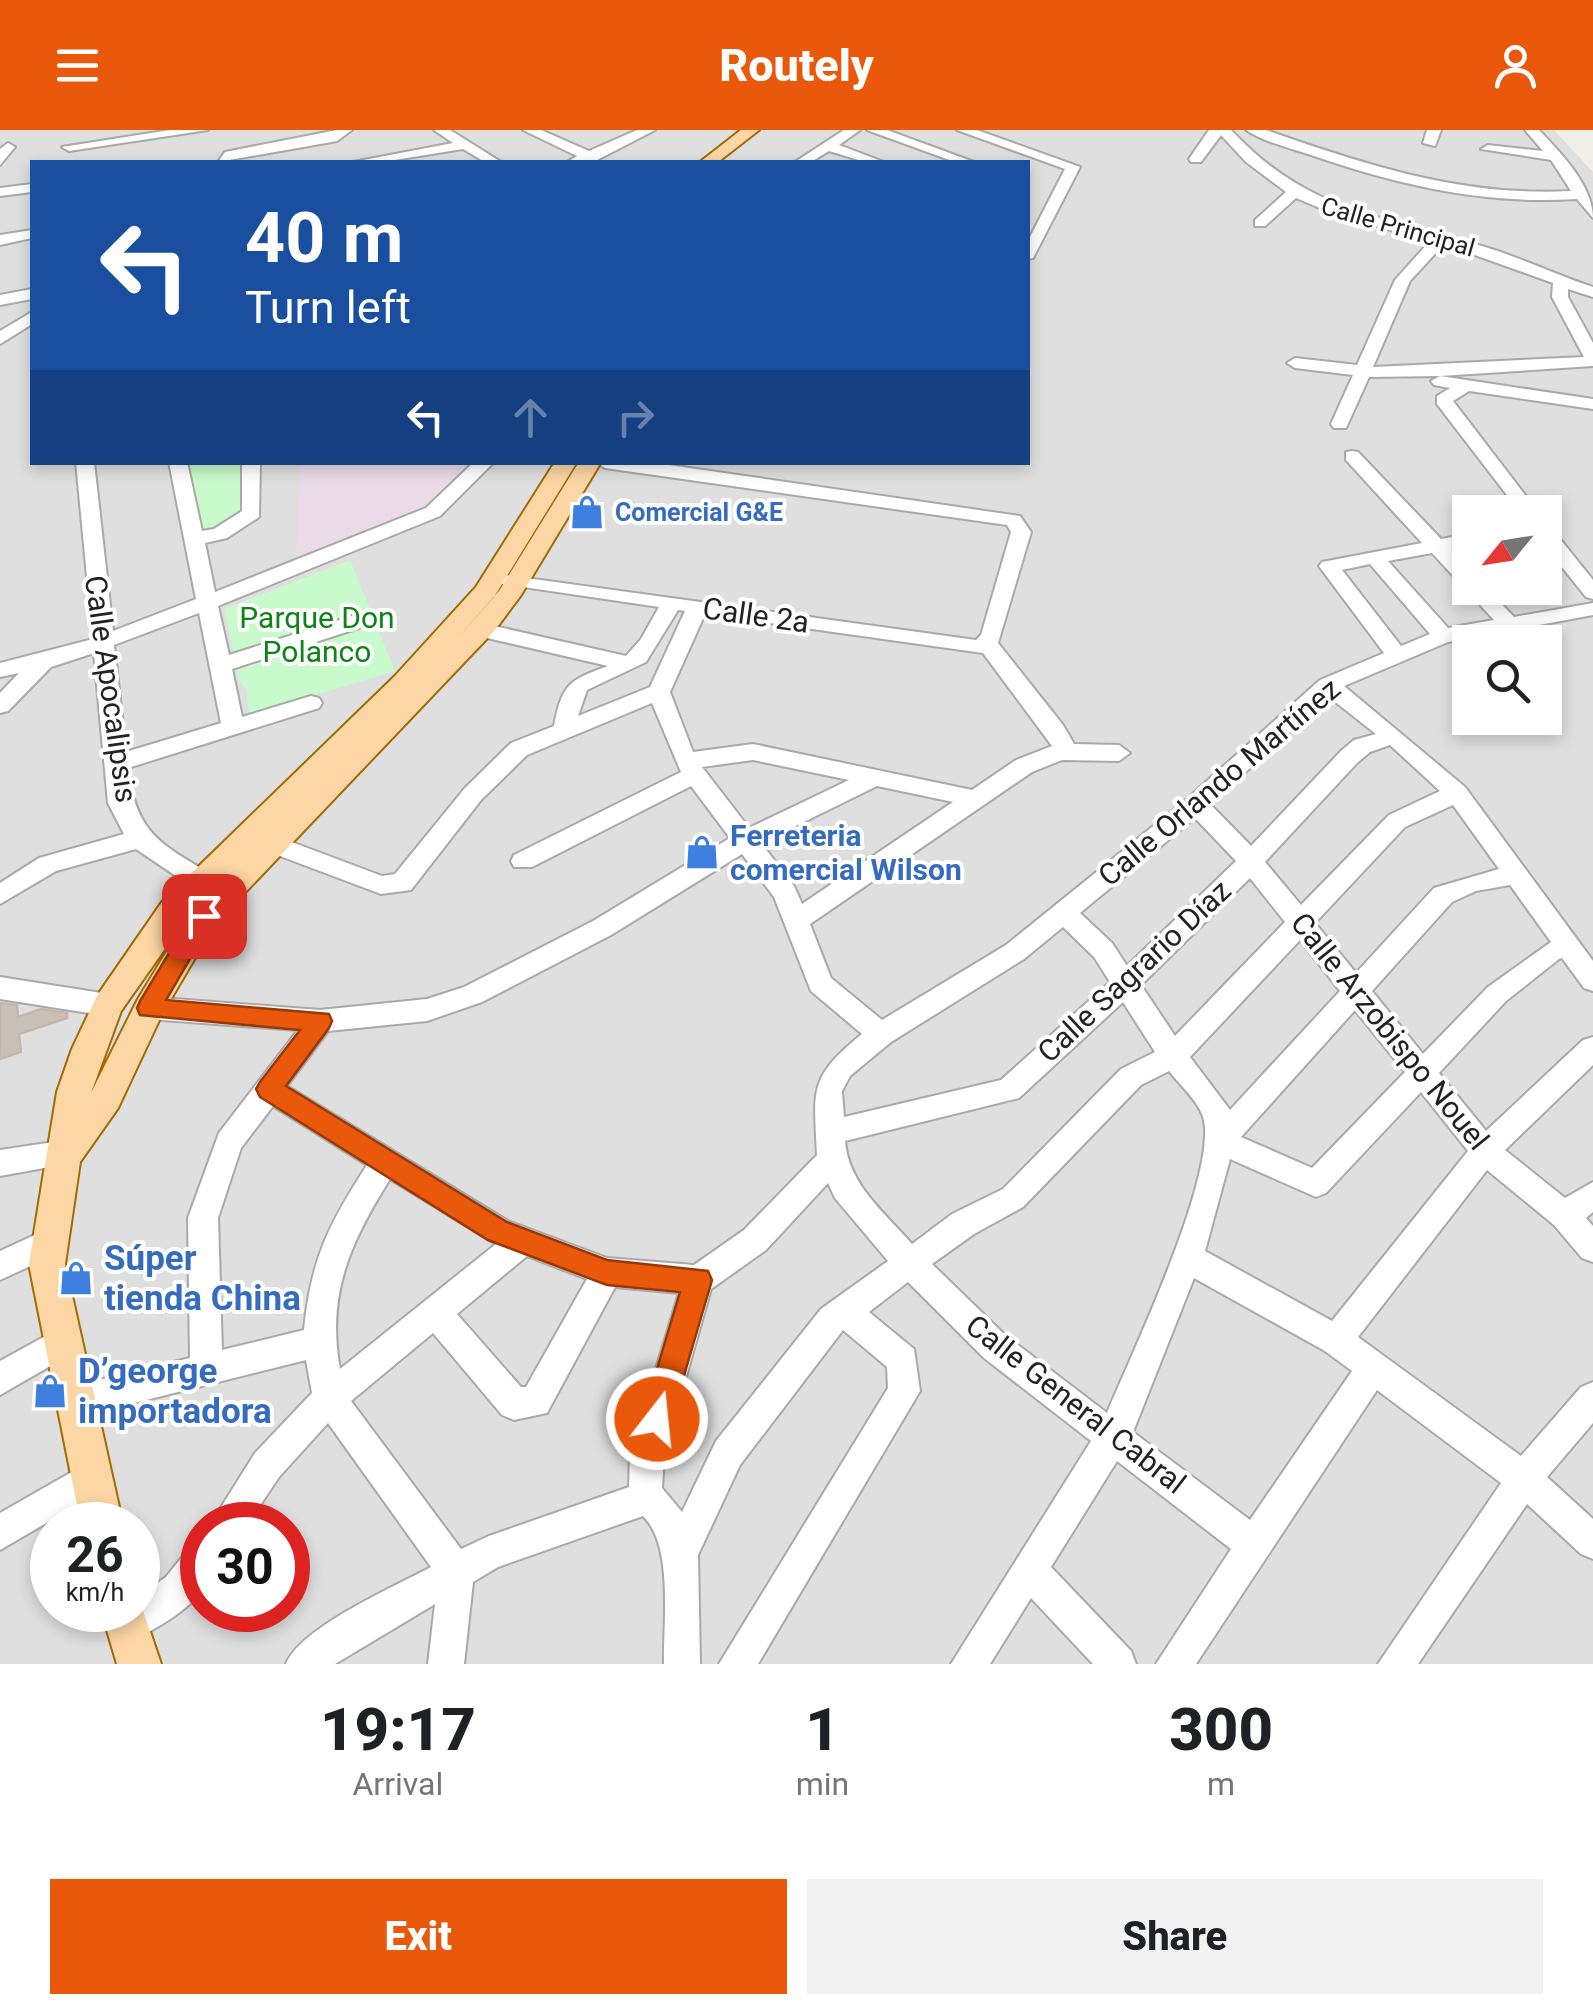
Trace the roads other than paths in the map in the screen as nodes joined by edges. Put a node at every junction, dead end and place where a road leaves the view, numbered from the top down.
1 (65, 130) edge
2 (201, 130) edge
3 (345, 130) edge
4 (442, 130) edge
5 (530, 130) edge
6 (648, 130) edge
7 (752, 130) edge
8 (767, 130) edge
9 (853, 130) edge
10 (874, 130) edge
11 (964, 130) edge
12 (1221, 130) edge
13 (1252, 130) edge
14 (1488, 130) edge
15 (1532, 130) edge
16 (158, 138) edge
17 (464, 145) junction
18 (826, 145) junction
19 (8, 147) dead end
20 (1015, 147) junction
21 (70, 155) edge
22 (1556, 156) junction
23 (592, 157) junction
24 (1196, 158) dead end
25 (226, 160) edge
26 (390, 160) edge
27 (490, 160) edge
28 (581, 160) edge
29 (711, 160) edge
30 (728, 160) edge
31 (805, 160) edge
32 (868, 160) edge
33 (961, 160) edge
34 (1004, 160) edge
35 (0, 161) edge
36 (30, 188) edge
37 (0, 192) edge
38 (1292, 194) junction
39 (1579, 195) junction
40 (1030, 207) edge
41 (1049, 211) junction
42 (1593, 214) edge
43 (1260, 223) dead end
44 (30, 234) edge
45 (1441, 238) junction
46 (0, 240) edge
47 (1030, 251) edge
48 (1561, 283) junction
49 (1593, 292) edge
50 (30, 294) edge
51 (0, 300) edge
52 (30, 318) edge
53 (0, 339) edge
54 (1593, 359) edge
55 (1295, 364) dead end
56 (1365, 372) junction
57 (1390, 374) junction
58 (1466, 385) junction
59 (1593, 404) edge
60 (1340, 424) dead end
61 (1352, 456) dead end
62 (86, 465) edge
63 (179, 465) edge
64 (251, 465) edge
65 (483, 465) edge
66 (564, 465) edge
67 (588, 465) edge
68 (646, 465) edge
69 (688, 468) edge
70 (1516, 495) edge
71 (194, 539) junction
72 (1452, 543) edge
73 (1435, 545) junction
74 (1562, 554) edge
75 (1372, 556) junction
76 (1452, 562) edge
77 (1575, 570) junction
78 (1562, 571) edge
79 (507, 578) junction
80 (1593, 593) edge
81 (685, 604) junction
82 (1492, 605) edge
83 (206, 606) junction
84 (1593, 609) edge
85 (352, 623) dead end
86 (1510, 625) edge
87 (1516, 625) edge
88 (480, 630) junction
89 (1452, 635) edge
90 (1443, 636) junction
91 (989, 641) junction
92 (101, 643) junction
93 (1396, 654) junction
94 (42, 662) junction
95 (630, 664) junction
96 (220, 665) junction
97 (0, 670) edge
98 (1328, 685) junction
99 (659, 692) junction
100 (310, 704) dead end
101 (0, 706) edge
102 (233, 727) junction
103 (566, 727) junction
104 (1394, 736) junction
105 (1066, 752) junction
106 (1119, 754) dead end
107 (117, 763) junction
108 (690, 768) junction
109 (872, 779) junction
110 (1457, 793) junction
111 (972, 798) junction
112 (1196, 804) junction
113 (139, 838) junction
114 (744, 841) junction
115 (273, 844) junction
116 (1250, 860) junction
117 (523, 861) dead end
118 (1514, 875) junction
119 (211, 888) junction
120 (0, 894) edge
121 (1063, 912) junction
122 (1300, 920) junction
123 (795, 921) junction
124 (1570, 946) junction
125 (1593, 981) edge
126 (1124, 982) junction
127 (0, 988) edge
128 (1357, 990) junction
129 (108, 1004) junction
130 (149, 1008) junction
131 (320, 1021) junction
132 (881, 1034) junction
133 (1593, 1048) edge
134 (1173, 1056) junction
135 (1421, 1069) junction
136 (269, 1089) junction
137 (90, 1095) junction
138 (1220, 1142) junction
139 (832, 1145) junction
140 (1485, 1151) junction
141 (67, 1153) junction
142 (385, 1161) junction
143 (0, 1163) edge
144 (1593, 1195) edge
145 (1565, 1216) junction
146 (522, 1241) junction
147 (50, 1242) junction
148 (1593, 1248) edge
149 (1186, 1256) junction
150 (909, 1262) junction
151 (0, 1266) edge
152 (607, 1272) junction
153 (698, 1280) junction
154 (844, 1311) junction
155 (436, 1313) junction
156 (1336, 1340) junction
157 (319, 1342) junction
158 (60, 1344) junction
159 (1373, 1368) junction
160 (206, 1370) junction
161 (0, 1379) edge
162 (329, 1398) junction
163 (1593, 1398) edge
164 (74, 1402) junction
165 (1115, 1434) junction
166 (91, 1478) junction
167 (1524, 1479) junction
168 (645, 1498) junction
169 (97, 1502) edge
170 (243, 1502) edge
171 (0, 1533) edge
172 (1593, 1542) edge
173 (1254, 1544) junction
174 (680, 1554) junction
175 (1028, 1569) junction
176 (456, 1572) junction
177 (180, 1589) edge
178 (129, 1633) edge
179 (304, 1664) edge
180 (446, 1664) edge
181 (682, 1664) edge
182 (738, 1664) edge
183 (969, 1664) edge
184 (1118, 1664) edge
185 (1174, 1664) edge
186 (1396, 1664) edge

1 - 21 street
2 - 16 street
3 - 25 street
4 - 17 street
5 - 23 street
6 - 23 street
7 - 29 main road
8 - 30 main road
9 - 18 street
10 - 33 street
11 - 20 street
12 - 24 street
12 - 38 street, Calle Principal
13 - 39 street
14 - 22 street
15 - 22 street
16 - 21 street
17 - 26 street
17 - 27 street
18 - 31 street
18 - 32 street
19 - 35 street
20 - 34 street
20 - 41 street
22 - 39 street
23 - 28 street
36 - 37 street
38 - 43 street
38 - 45 street, Calle Principal
39 - 42 street
40 - 41 street
41 - 47 street
44 - 46 street
45 - 48 street, Calle Principal
45 - 56 street
48 - 49 street, Calle Principal
48 - 54 street
50 - 51 street
52 - 53 street
54 - 57 street
55 - 56 street
56 - 57 street
56 - 60 street
57 - 58 street
58 - 59 street
58 - 70 street
61 - 73 street
62 - 92 street, Calle Apocalipsis
63 - 71 street
64 - 71 street
65 - 83 street
66 - 79 main road
67 - 79 main road
68 - 69 street
69 - 91 street
71 - 83 street
72 - 73 street
73 - 75 street
73 - 76 street
74 - 77 street
75 - 90 street
75 - 93 street
77 - 78 street
77 - 80 street
79 - 81 street, Calle 2a
79 - 88 main road
79 - 119 main road
81 - 91 street, Calle 2a
81 - 95 street
81 - 99 street
82 - 86 street
83 - 92 street
83 - 96 street
84 - 87 street, Calle Orlando Martínez
85 - 96 street
88 - 95 street
88 - 115 main road
89 - 90 street, Calle Orlando Martínez
90 - 93 street, Calle Orlando Martínez
91 - 105 street
92 - 94 street
92 - 107 street, Calle Apocalipsis
93 - 98 street, Calle Orlando Martínez
94 - 97 street
94 - 101 street
95 - 103 street
96 - 102 street
98 - 104 street
98 - 112 street, Calle Orlando Martínez
99 - 103 street
99 - 108 street
100 - 102 street
102 - 107 street
103 - 115 street
104 - 110 street
104 - 116 street, Calle Sagrario Díaz
105 - 106 street
105 - 111 street
107 - 113 street, Calle Apocalipsis
108 - 109 street
108 - 114 street
108 - 117 street
109 - 111 street
109 - 114 street
110 - 118 street
110 - 122 street
111 - 123 street
112 - 116 street, Calle Arzobispo Nouel
112 - 121 street, Calle Orlando Martínez
113 - 119 street, Calle Apocalipsis
113 - 120 street
114 - 123 street
114 - 131 street
115 - 119 main road
116 - 122 street, Calle Arzobispo Nouel
116 - 126 street, Calle Sagrario Díaz
118 - 124 street
118 - 128 street
119 - 129 main road
119 - 130 main road
121 - 126 street
121 - 132 street, Calle Orlando Martínez
122 - 128 street, Calle Arzobispo Nouel
122 - 134 street
123 - 132 street
124 - 125 street
124 - 135 street
126 - 134 street
126 - 139 street, Calle Sagrario Díaz
127 - 129 street
128 - 135 street, Calle Arzobispo Nouel
128 - 138 street
129 - 137 main road
130 - 131 street
130 - 137 main road
131 - 136 street
132 - 139 street, Calle General Cabral
133 - 140 street
134 - 138 street
134 - 150 street
135 - 138 street
135 - 140 street, Calle Arzobispo Nouel
136 - 142 street
136 - 160 street
137 - 141 main road
138 - 149 street
139 - 150 street, Calle General Cabral
139 - 153 street
140 - 145 street, Calle Arzobispo Nouel
140 - 156 street
141 - 143 street
141 - 147 main road
142 - 146 street
142 - 157 street
144 - 145 street
145 - 148 street, Calle Arzobispo Nouel
146 - 152 street
146 - 155 street
147 - 151 street
147 - 158 main road
149 - 156 street
149 - 165 street
150 - 154 street
150 - 165 street, Calle General Cabral
152 - 153 street
152 - 155 street
153 - 168 street
154 - 174 street
154 - 182 street
155 - 162 street
156 - 159 street
157 - 160 street
157 - 162 street
158 - 161 street
158 - 164 main road
159 - 167 street
159 - 173 street
160 - 164 street
162 - 170 street
162 - 176 street
163 - 167 street
164 - 166 main road
165 - 173 street, Calle General Cabral
165 - 175 street
166 - 169 main road
166 - 171 street
167 - 172 street
167 - 186 street
168 - 174 street
168 - 176 street
173 - 185 street
174 - 181 street
175 - 183 street
175 - 184 street
176 - 179 street
176 - 180 street
177 - 178 street

